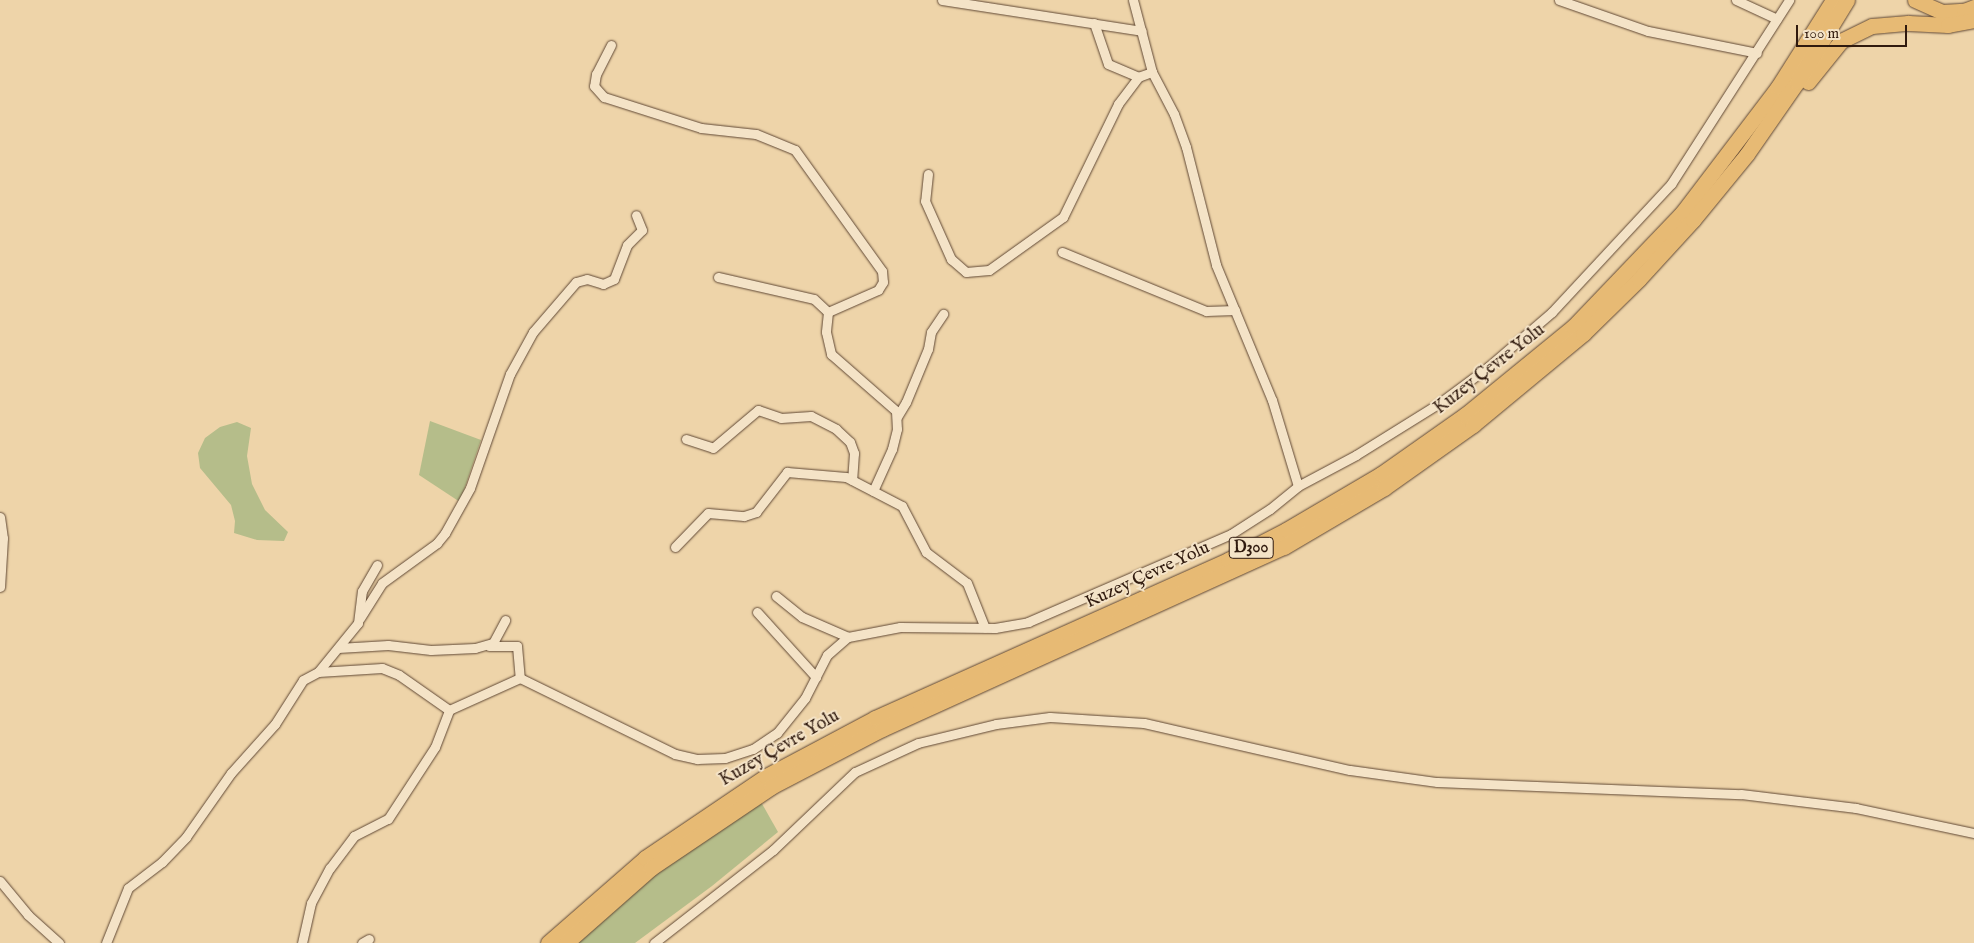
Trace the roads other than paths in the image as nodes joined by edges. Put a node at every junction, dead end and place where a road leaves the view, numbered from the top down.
1 (942, 0) edge
2 (1133, 0) edge
3 (1559, 0) edge
4 (1736, 0) edge
5 (1789, 0) edge
6 (1822, 0) edge
7 (1833, 0) edge
8 (1847, 0) edge
9 (1915, 0) edge
10 (1974, 7) edge
11 (1778, 19) junction
12 (1974, 20) edge
13 (1094, 23) junction
14 (1142, 31) junction
15 (611, 45) dead end
16 (1757, 53) junction
17 (1152, 72) junction
18 (1138, 77) junction
19 (1738, 142) junction
20 (928, 174) dead end
21 (636, 215) dead end
22 (1693, 220) junction
23 (1062, 252) dead end
24 (718, 277) dead end
25 (1235, 310) junction
26 (828, 312) junction
27 (943, 314) dead end
28 (897, 417) junction
29 (686, 439) dead end
30 (852, 480) junction
31 (1298, 486) junction
32 (873, 491) junction
33 (0, 518) edge
34 (674, 547) dead end
35 (377, 565) dead end
36 (0, 587) edge
37 (776, 596) dead end
38 (757, 612) dead end
39 (360, 618) junction
40 (505, 620) dead end
41 (985, 628) junction
42 (848, 637) junction
43 (489, 646) junction
44 (338, 648) junction
45 (318, 672) junction
46 (816, 677) junction
47 (520, 678) junction
48 (449, 710) junction
49 (1974, 833) edge
50 (0, 882) edge
51 (60, 943) edge
52 (106, 943) edge
53 (302, 943) edge
54 (548, 943) edge
55 (566, 943) edge
56 (654, 943) edge

1 - 13 street
2 - 14 street
3 - 16 street
4 - 11 street
5 - 11 street
6 - 19 highway
7 - 19 highway, Kuzey Çevre Yolu / D300
8 - 22 highway, Kuzey Çevre Yolu / D300
9 - 10 highway
11 - 16 street
12 - 22 highway
13 - 14 street
13 - 18 street
14 - 17 street
15 - 26 street
16 - 31 street
17 - 18 street
17 - 25 street
18 - 20 street
19 - 54 highway, Kuzey Çevre Yolu / D300
21 - 39 street
22 - 55 highway, Kuzey Çevre Yolu / D300
23 - 25 street
24 - 26 street
25 - 31 street
26 - 28 street
27 - 28 street
28 - 32 street
29 - 30 street
30 - 32 street
30 - 34 street
31 - 41 street
32 - 41 street
33 - 36 street
35 - 39 street
37 - 42 street
38 - 46 street
39 - 44 street
40 - 43 street
41 - 42 street
42 - 46 street
43 - 44 street
43 - 47 street
44 - 45 street
45 - 48 street
45 - 52 street
46 - 47 street
47 - 48 street
48 - 53 street
49 - 56 street
50 - 51 street

